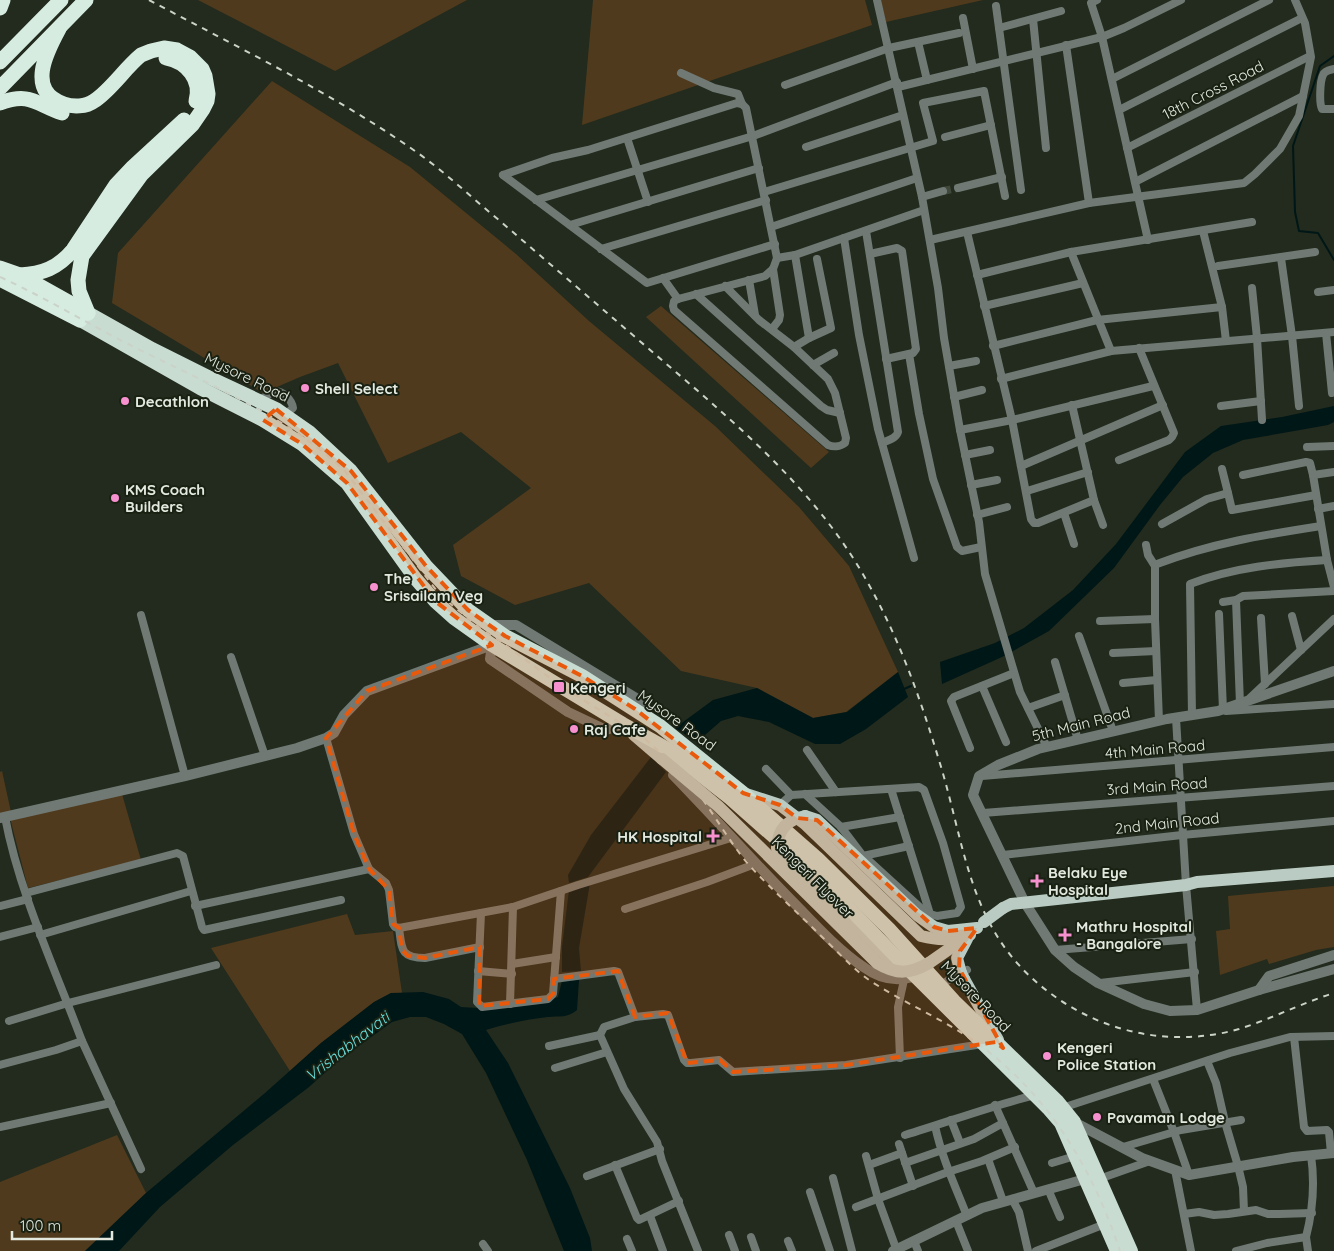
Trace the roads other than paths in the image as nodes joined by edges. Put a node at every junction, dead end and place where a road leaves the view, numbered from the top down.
1 (4, 0) edge
2 (61, 0) edge
3 (86, 0) edge
4 (877, 0) edge
5 (1097, 0) edge
6 (1181, 0) edge
7 (1269, 0) edge
8 (1295, 0) edge
9 (996, 6) dead end
10 (0, 8) edge
11 (1061, 11) dead end
12 (964, 18) dead end
13 (1302, 18) junction
14 (1033, 19) junction
15 (999, 28) junction
16 (59, 29) junction
17 (959, 33) dead end
18 (1102, 37) junction
19 (918, 42) junction
20 (1066, 45) junction
21 (889, 48) junction
22 (1036, 53) junction
23 (1310, 56) junction
24 (1004, 61) junction
25 (0, 62) edge
26 (973, 69) junction
27 (1334, 69) edge
28 (681, 73) dead end
29 (1112, 79) junction
30 (927, 80) junction
31 (897, 84) junction
32 (785, 85) dead end
33 (0, 88) edge
34 (1303, 96) junction
35 (0, 103) edge
36 (742, 104) junction
37 (1334, 109) edge
38 (1119, 110) junction
39 (903, 115) junction
40 (991, 125) junction
41 (753, 136) junction
42 (945, 137) dead end
43 (627, 138) junction
44 (806, 147) dead end
45 (911, 148) junction
46 (1046, 148) dead end
47 (1127, 148) junction
48 (759, 168) junction
49 (638, 170) junction
50 (1002, 177) junction
51 (917, 178) junction
52 (1135, 182) junction
53 (958, 188) tunnel mouth
54 (1021, 190) dead end
55 (943, 191) tunnel mouth
56 (765, 196) junction
57 (1005, 196) dead end
58 (1138, 196) junction
59 (922, 197) junction
60 (536, 200) junction
61 (648, 202) junction
62 (1089, 202) junction
63 (924, 210) junction
64 (1252, 222) dead end
65 (570, 225) junction
66 (771, 227) junction
67 (866, 231) junction
68 (1203, 231) junction
69 (967, 232) junction
70 (844, 238) junction
71 (930, 240) junction
72 (1148, 240) junction
73 (774, 244) junction
74 (601, 249) junction
75 (1071, 252) junction
76 (1315, 252) dead end
77 (870, 254) junction
78 (795, 255) junction
79 (777, 258) junction
80 (1281, 258) junction
81 (816, 259) dead end
82 (1218, 266) dead end
83 (0, 268) edge
84 (773, 269) junction
85 (977, 275) junction
86 (20, 276) junction
87 (0, 278) edge
88 (663, 278) junction
89 (749, 280) junction
90 (1083, 283) junction
91 (725, 286) junction
92 (1252, 288) dead end
93 (1334, 290) edge
94 (1318, 292) dead end
95 (696, 294) junction
96 (678, 298) junction
97 (984, 306) junction
98 (1222, 307) junction
99 (755, 315) junction
100 (85, 317) junction
101 (1097, 320) junction
102 (772, 329) junction
103 (1330, 332) edge
104 (1292, 336) junction
105 (809, 338) junction
106 (1257, 338) junction
107 (1226, 341) junction
108 (994, 346) junction
109 (794, 347) junction
110 (1139, 348) junction
111 (1111, 350) junction
112 (834, 353) dead end
113 (909, 354) junction
114 (886, 359) junction
115 (976, 361) dead end
116 (813, 365) junction
117 (949, 366) junction
118 (1001, 379) junction
119 (1153, 386) junction
120 (982, 390) dead end
121 (1332, 393) dead end
122 (954, 397) junction
123 (1261, 401) junction
124 (1072, 405) junction
125 (1163, 405) junction
126 (1221, 406) dead end
127 (1299, 406) dead end
128 (281, 412) junction
129 (840, 413) junction
130 (263, 420) junction
131 (1012, 420) junction
132 (1262, 420) dead end
133 (960, 430) junction
134 (1081, 440) junction
135 (882, 443) junction
136 (1334, 446) edge
137 (1308, 447) dead end
138 (990, 450) dead end
139 (965, 456) junction
140 (1119, 460) dead end
141 (1021, 466) junction
142 (1222, 469) dead end
143 (1088, 472) junction
144 (1334, 472) edge
145 (1243, 475) dead end
146 (1313, 475) junction
147 (997, 480) dead end
148 (971, 486) junction
149 (1026, 491) junction
150 (1228, 493) junction
151 (1316, 496) junction
152 (1094, 500) junction
153 (1334, 506) edge
154 (1007, 507) dead end
155 (1318, 509) junction
156 (1064, 513) junction
157 (977, 515) junction
158 (1162, 524) dead end
159 (1103, 525) dead end
160 (1321, 526) junction
161 (1334, 539) edge
162 (1324, 541) junction
163 (1074, 544) dead end
164 (1146, 545) dead end
165 (981, 547) junction
166 (914, 558) dead end
167 (1327, 560) junction
168 (1155, 566) junction
169 (1334, 589) edge
170 (1236, 600) junction
171 (1222, 602) dead end
172 (1220, 614) dead end
173 (141, 615) dead end
174 (1292, 616) dead end
175 (1262, 618) dead end
176 (1155, 619) junction
177 (1334, 619) edge
178 (1100, 621) dead end
179 (1080, 636) dead end
180 (492, 645) junction
181 (1302, 650) junction
182 (1156, 651) junction
183 (1113, 653) dead end
184 (231, 657) dead end
185 (1054, 662) dead end
186 (1334, 671) edge
187 (1014, 673) junction
188 (1157, 680) junction
189 (1123, 683) dead end
190 (1265, 684) junction
191 (982, 686) junction
192 (1065, 695) junction
193 (1244, 702) junction
194 (1334, 704) edge
195 (1028, 708) junction
196 (1220, 710) junction
197 (1192, 715) junction
198 (1176, 718) junction
199 (1159, 721) junction
200 (1113, 731) junction
201 (326, 738) junction
202 (1078, 740) junction
203 (1006, 742) dead end
204 (1047, 747) junction
205 (1334, 747) edge
206 (970, 748) dead end
207 (664, 749) junction
208 (807, 750) dead end
209 (684, 753) junction
210 (265, 756) junction
211 (1178, 761) junction
212 (766, 769) dead end
213 (185, 776) junction
214 (979, 776) junction
215 (1334, 786) edge
216 (891, 788) junction
217 (836, 792) junction
218 (743, 793) junction
219 (805, 794) junction
220 (791, 795) junction
221 (1180, 798) junction
222 (780, 805) junction
223 (982, 813) junction
224 (2, 817) edge
225 (900, 817) junction
226 (1334, 821) edge
227 (841, 828) junction
228 (1182, 835) junction
229 (732, 838) junction
230 (909, 846) junction
231 (1002, 855) junction
232 (863, 856) junction
233 (755, 864) junction
234 (369, 869) junction
235 (1334, 871) edge
236 (1334, 877) edge
237 (1186, 885) junction
238 (191, 892) junction
239 (562, 892) junction
240 (27, 896) junction
241 (341, 900) dead end
242 (1025, 903) junction
243 (0, 906) edge
244 (195, 906) junction
245 (513, 907) junction
246 (625, 909) dead end
247 (481, 913) junction
248 (930, 914) junction
249 (399, 928) junction
250 (39, 931) junction
251 (0, 937) edge
252 (1192, 939) junction
253 (952, 942) junction
254 (480, 947) junction
255 (1055, 950) junction
256 (1334, 955) edge
257 (556, 957) junction
258 (512, 964) junction
259 (216, 965) dead end
260 (967, 970) dead end
261 (1334, 970) edge
262 (478, 972) junction
263 (1195, 972) junction
264 (512, 974) junction
265 (909, 975) junction
266 (557, 979) junction
267 (1098, 984) junction
268 (940, 985) junction
269 (1259, 990) junction
270 (68, 1003) junction
271 (510, 1004) junction
272 (951, 1005) junction
273 (1198, 1010) junction
274 (635, 1016) junction
275 (9, 1021) dead end
276 (600, 1035) junction
277 (1334, 1036) edge
278 (1294, 1037) junction
279 (82, 1041) junction
280 (984, 1044) junction
281 (549, 1046) dead end
282 (1002, 1048) junction
283 (607, 1052) junction
284 (900, 1058) junction
285 (1207, 1061) junction
286 (0, 1065) edge
287 (555, 1068) dead end
288 (1153, 1079) junction
289 (1035, 1095) junction
290 (111, 1102) junction
291 (996, 1105) junction
292 (1062, 1108) junction
293 (951, 1120) junction
294 (1240, 1120) dead end
295 (1074, 1122) junction
296 (1225, 1122) junction
297 (1003, 1123) junction
298 (935, 1126) junction
299 (0, 1127) edge
300 (1174, 1132) junction
301 (905, 1135) dead end
302 (899, 1144) dead end
303 (960, 1144) junction
304 (1015, 1147) junction
305 (1124, 1147) junction
306 (660, 1149) junction
307 (940, 1150) junction
308 (1333, 1153) edge
309 (902, 1154) junction
310 (1312, 1154) junction
311 (866, 1156) dead end
312 (1075, 1156) junction
313 (988, 1159) junction
314 (1150, 1161) junction
315 (1052, 1163) dead end
316 (905, 1164) junction
317 (615, 1165) junction
318 (869, 1165) junction
319 (1238, 1166) junction
320 (141, 1169) dead end
321 (1175, 1170) junction
322 (948, 1172) junction
323 (1189, 1175) junction
324 (587, 1176) dead end
325 (833, 1178) dead end
326 (1092, 1178) junction
327 (913, 1186) junction
328 (1048, 1189) junction
329 (810, 1192) dead end
330 (1034, 1193) junction
331 (878, 1199) junction
332 (1008, 1200) junction
333 (679, 1201) junction
334 (856, 1207) dead end
335 (1244, 1211) junction
336 (1312, 1213) junction
337 (1184, 1214) junction
338 (650, 1216) junction
339 (967, 1216) junction
340 (1060, 1217) dead end
341 (956, 1221) junction
342 (1105, 1224) junction
343 (729, 1235) dead end
344 (751, 1237) dead end
345 (1306, 1237) junction
346 (627, 1239) dead end
347 (788, 1241) dead end
348 (483, 1244) dead end
349 (916, 1246) edge
350 (895, 1250) edge
351 (1241, 1250) edge
352 (488, 1251) edge
353 (632, 1251) edge
354 (663, 1251) edge
355 (698, 1251) edge
356 (735, 1251) edge
357 (756, 1251) edge
358 (792, 1251) edge
359 (830, 1251) edge
360 (852, 1251) edge
361 (968, 1251) edge
362 (1028, 1251) edge
363 (1036, 1251) edge
364 (1117, 1251) edge
365 (1131, 1251) edge
366 (1191, 1251) edge
367 (1308, 1251) edge

1 - 10 highway
2 - 25 highway
3 - 16 highway
4 - 21 street
5 - 18 street
6 - 18 street
7 - 29 street
8 - 13 street
9 - 15 street
11 - 14 street
12 - 26 street
13 - 23 street
13 - 38 street
14 - 15 street
14 - 22 street
15 - 24 street
16 - 33 highway
16 - 100 highway
17 - 19 street
18 - 20 street
18 - 29 street
19 - 21 street
19 - 30 street
20 - 22 street
20 - 62 street
21 - 31 street
21 - 32 street
22 - 24 street
22 - 46 street
23 - 34 street
23 - 47 street, 18th Cross Road
24 - 26 street
24 - 54 street
26 - 30 street
27 - 37 street
28 - 36 street
29 - 38 street
30 - 31 street
31 - 39 street
31 - 41 street
34 - 52 street
34 - 58 street
35 - 86 highway
36 - 41 street
36 - 43 street
38 - 47 street
39 - 44 street
39 - 45 street
40 - 42 street
40 - 45 street
40 - 50 street
41 - 48 street
41 - 49 street
43 - 49 street
43 - 60 street
45 - 51 street
45 - 56 street
47 - 52 street
48 - 56 street
48 - 61 street
49 - 60 street
49 - 61 street
50 - 53 street
50 - 57 street
51 - 59 street
51 - 66 street
52 - 58 street
55 - 59 street
56 - 66 street
56 - 74 street
58 - 62 street
58 - 72 street
59 - 63 street
60 - 65 street
61 - 65 street
62 - 69 street
63 - 67 street
63 - 71 street
64 - 68 street
65 - 74 street
66 - 73 street
67 - 70 street
67 - 77 street
68 - 72 street
68 - 98 street
69 - 71 street
69 - 85 street
70 - 78 street
70 - 135 street
71 - 117 street
72 - 75 street
73 - 79 street
73 - 88 street
74 - 88 street
75 - 85 street
75 - 90 street
76 - 80 street
77 - 113 street
77 - 114 street
78 - 79 street
78 - 105 street
79 - 84 street
80 - 82 street
80 - 104 street
81 - 105 street
83 - 86 highway, Mysore Road
84 - 89 street
84 - 102 street
85 - 97 street
86 - 100 highway, Mysore Road
87 - 100 highway, Mysore Road
88 - 96 street
89 - 91 street
89 - 99 street
90 - 97 street
90 - 101 street
91 - 95 street
91 - 99 street
92 - 106 street
93 - 94 street
95 - 96 street
95 - 129 street
96 - 129 street
97 - 108 street
98 - 101 street
98 - 107 street
99 - 102 street
100 - 128 highway, Mysore Road
100 - 130 highway, Mysore Road
101 - 108 street
101 - 111 street
102 - 109 street
103 - 104 street
103 - 121 street
104 - 106 street
104 - 127 street
105 - 109 street
106 - 107 street
106 - 123 street
107 - 110 street
108 - 118 street
109 - 116 street
110 - 111 street
110 - 119 street
111 - 118 street
112 - 116 street
113 - 114 street
113 - 165 street
114 - 135 street
115 - 117 street
116 - 129 street
117 - 122 street
118 - 131 street
119 - 124 street
119 - 125 street
120 - 122 street
122 - 133 street
123 - 126 street
123 - 132 street
124 - 131 street
124 - 134 street
125 - 134 street
125 - 140 street
128 - 130 highway
128 - 207 highway, Mysore Road
130 - 180 highway, Mysore Road
131 - 133 street
131 - 141 street
133 - 139 street
134 - 141 street
134 - 143 street
135 - 166 street
136 - 137 street
138 - 139 street
139 - 148 street
141 - 149 street
142 - 150 street
143 - 149 street
143 - 152 street
144 - 146 street
145 - 146 street
146 - 151 street
147 - 148 street
148 - 157 street
149 - 156 street
150 - 151 street
150 - 158 street
151 - 155 street
152 - 156 street
152 - 159 street
153 - 155 street
154 - 157 street
155 - 160 street
156 - 163 street
157 - 165 street
160 - 162 street
160 - 168 street
161 - 162 street
162 - 167 street
164 - 168 street
165 - 187 street
167 - 169 street
167 - 197 street
168 - 176 street
169 - 170 street
170 - 171 street
170 - 193 street
172 - 196 street
173 - 213 street
174 - 181 street
175 - 190 street
176 - 178 street
176 - 182 street
177 - 181 street
179 - 200 street
180 - 201 street
180 - 207 highway, Mysore Road
181 - 190 street
182 - 183 street
182 - 188 street
184 - 210 street
185 - 192 street
186 - 193 street
187 - 191 street
187 - 195 street
188 - 189 street
188 - 199 street
190 - 193 street
191 - 203 street
191 - 206 street
192 - 195 street
192 - 202 street
193 - 196 street
194 - 196 street, 5th Main Road
195 - 204 street
196 - 197 street, 5th Main Road
197 - 198 street, 5th Main Road
198 - 199 street, 5th Main Road
198 - 211 street
199 - 200 street, 5th Main Road
200 - 202 street, 5th Main Road
201 - 210 street
201 - 234 street
202 - 204 street, 5th Main Road
204 - 214 street, 5th Main Road
205 - 211 street, 4th Main Road
207 - 209 highway, Mysore Road
207 - 229 street
207 - 253 main road, Kengeri Flyover, bridge
208 - 217 street
209 - 218 highway, Mysore Road
209 - 265 highway, Mysore Road
210 - 213 street
211 - 214 street, 4th Main Road
211 - 221 street
212 - 220 street
213 - 224 street
214 - 223 street
215 - 221 street, 3rd Main Road
216 - 217 street
216 - 225 street
216 - 248 street
217 - 219 street
218 - 222 main road
218 - 268 highway, Mysore Road
219 - 220 street
219 - 227 street
220 - 222 street
221 - 223 street, 3rd Main Road
221 - 228 street
222 - 253 main road
223 - 231 street
224 - 240 street
225 - 227 street
225 - 230 street
226 - 228 street, 2nd Main Road
227 - 232 street
228 - 231 street, 2nd Main Road
228 - 237 street
229 - 233 street
229 - 239 street
230 - 232 street
230 - 248 street
231 - 242 street
232 - 248 street
233 - 246 street
233 - 265 street
234 - 244 street
234 - 249 street
235 - 237 main road
236 - 237 main road
237 - 242 main road
237 - 252 street
238 - 240 street
238 - 244 street
238 - 250 street
239 - 245 street
239 - 257 street
240 - 243 street
240 - 250 street
241 - 244 street
242 - 253 main road, bridge
242 - 255 street
245 - 247 street
245 - 258 street
247 - 249 street
247 - 254 street
249 - 254 street
250 - 251 street
250 - 270 street
252 - 255 street
252 - 263 street
253 - 265 main road, Kengeri Flyover, bridge
253 - 282 main road, bridge
254 - 262 street
255 - 267 street
256 - 269 street
257 - 258 street
257 - 266 street
258 - 264 street
259 - 270 street
260 - 268 street
261 - 269 street
262 - 264 street
262 - 271 street
263 - 267 street
263 - 273 street
264 - 271 street
265 - 272 highway, Mysore Road
265 - 284 street
266 - 271 street
266 - 274 street
267 - 273 street
268 - 272 highway, Mysore Road
269 - 273 street
270 - 275 street
270 - 279 street
272 - 280 highway, Mysore Road
272 - 282 highway, Mysore Road
274 - 276 street
274 - 284 street
276 - 281 street
276 - 283 street
277 - 278 street
278 - 285 street
278 - 308 street
279 - 286 street
279 - 290 street
280 - 284 street
280 - 289 highway, Mysore Road
282 - 292 highway, Mysore Road
283 - 287 street
283 - 306 street
285 - 288 street
285 - 296 street
288 - 292 street
288 - 300 street
289 - 291 street
289 - 312 highway, Mysore Road
290 - 299 street
290 - 320 street
291 - 293 street
291 - 297 street
292 - 295 highway, Mysore Road
293 - 298 street
293 - 303 street
294 - 296 street
295 - 305 street
295 - 326 highway, Mysore Road
296 - 300 street
296 - 319 street
297 - 303 street
297 - 304 street
298 - 301 street
298 - 307 street
300 - 305 street
300 - 323 street
302 - 309 street
303 - 307 street
304 - 313 street
304 - 330 street
305 - 314 street
306 - 317 street
306 - 333 street
307 - 316 street
307 - 322 street
308 - 310 street
309 - 316 street
309 - 318 street
310 - 319 street
310 - 336 street
311 - 318 street
312 - 315 street
312 - 326 highway, Mysore Road
313 - 322 street
313 - 332 street
314 - 321 street
314 - 326 street
316 - 327 street
317 - 324 street
317 - 338 street
318 - 331 street
319 - 323 street
319 - 335 street
321 - 323 street
321 - 337 street
322 - 327 street
322 - 339 street
325 - 360 street
326 - 328 street
326 - 342 highway, Mysore Road
326 - 365 highway, Mysore Road
327 - 331 street
328 - 330 street
328 - 340 street
329 - 359 street
330 - 332 street
331 - 334 street
331 - 350 street
332 - 339 street
332 - 362 street
333 - 338 street
333 - 355 street
335 - 336 street
335 - 337 street
336 - 345 street
337 - 366 street
338 - 354 street
339 - 341 street
341 - 349 street
341 - 361 street
342 - 363 street
342 - 364 highway, Mysore Road
343 - 356 street
344 - 357 street
345 - 351 street
345 - 367 street
346 - 353 street
347 - 358 street
348 - 352 street
349 - 350 street

